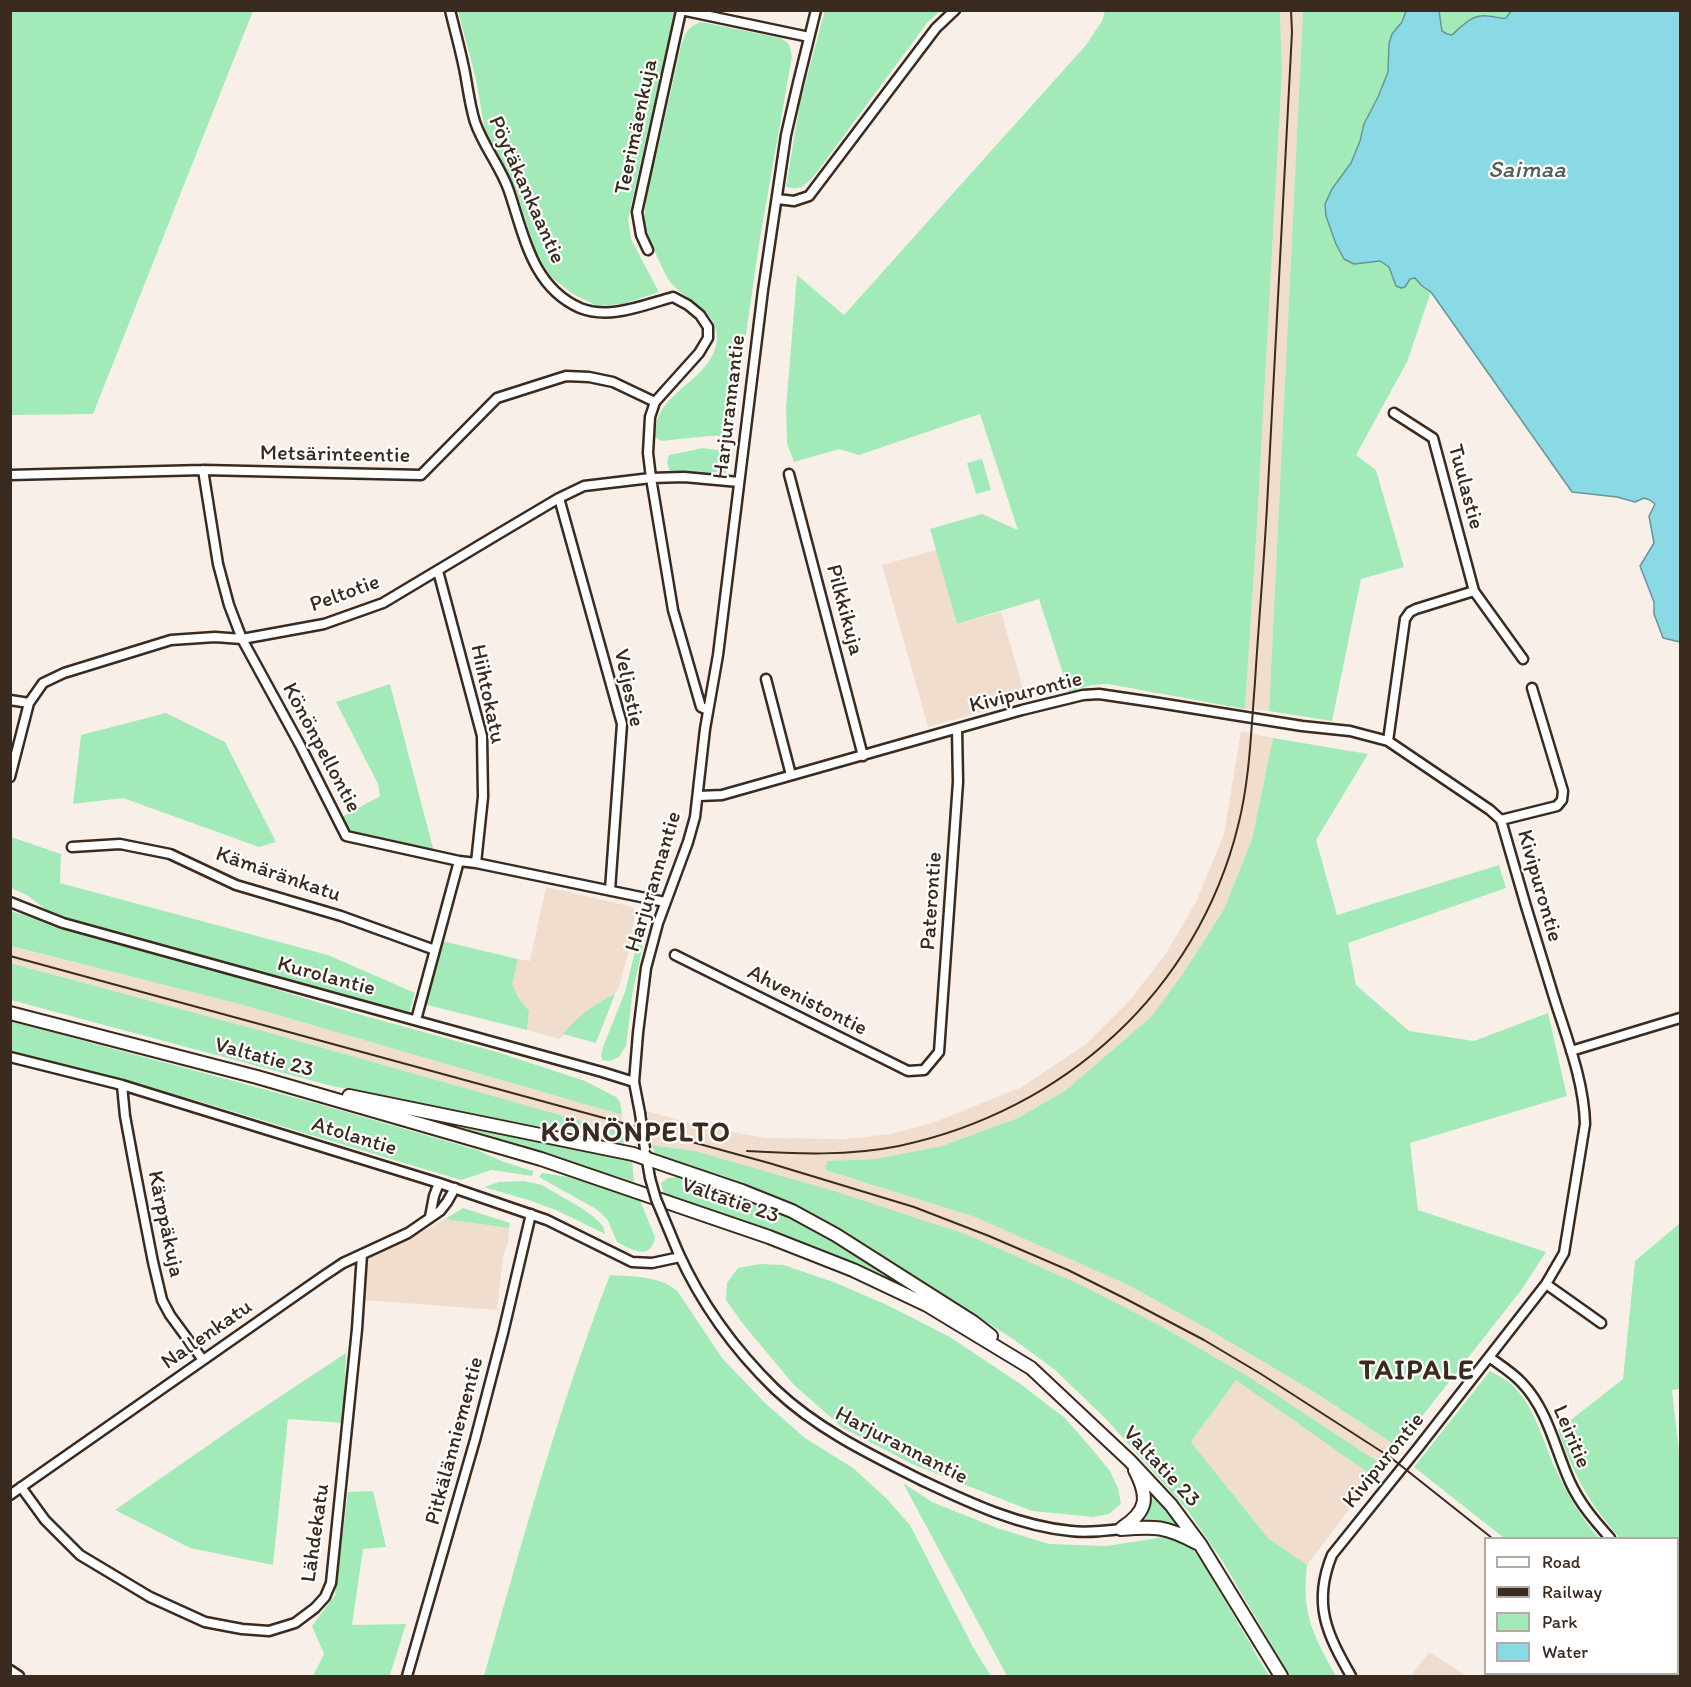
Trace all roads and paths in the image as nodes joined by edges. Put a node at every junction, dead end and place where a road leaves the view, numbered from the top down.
1 (450, 10) edge
2 (816, 10) edge
3 (955, 10) edge
4 (681, 11) edge
5 (809, 37) junction
6 (777, 199) junction
7 (648, 250) dead end
8 (655, 402) junction
9 (1394, 413) dead end
10 (203, 470) junction
11 (789, 474) dead end
12 (10, 475) edge
13 (651, 478) junction
14 (739, 482) junction
15 (559, 498) junction
16 (438, 571) junction
17 (1474, 591) junction
18 (242, 639) junction
19 (1523, 659) dead end
20 (766, 679) dead end
21 (1532, 688) dead end
22 (10, 700) edge
23 (29, 703) junction
24 (708, 710) junction
25 (957, 729) junction
26 (1388, 741) junction
27 (863, 756) junction
28 (791, 775) junction
29 (10, 777) edge
30 (699, 796) junction
31 (1501, 820) junction
32 (72, 848) dead end
33 (459, 861) junction
34 (476, 863) junction
35 (610, 890) junction
36 (10, 902) edge
37 (665, 902) junction
38 (435, 950) junction
39 (675, 955) dead end
40 (10, 1013) edge
41 (1680, 1018) edge
42 (416, 1020) junction
43 (1571, 1051) junction
44 (10, 1057) edge
45 (924, 1070) joint
46 (257, 1077) junction
47 (634, 1082) junction
48 (122, 1085) junction
49 (645, 1153) junction
50 (439, 1183) junction
51 (455, 1188) junction
52 (531, 1214) junction
53 (430, 1217) junction
54 (362, 1254) junction
55 (679, 1254) junction
56 (1546, 1284) junction
57 (1601, 1323) dead end
58 (1489, 1357) junction
59 (203, 1360) junction
60 (1031, 1368) junction
61 (1130, 1461) junction
62 (21, 1487) junction
63 (10, 1495) edge
64 (1121, 1529) junction
65 (1608, 1537) edge
66 (1200, 1544) junction
67 (10, 1670) edge
68 (19, 1677) edge
69 (407, 1677) edge
70 (1281, 1677) edge
71 (1351, 1677) edge

1 - 8 street, Pöytäkankaantie
2 - 5 street, Harjurannantie
3 - 6 street
4 - 5 street
4 - 7 street, Teerimäenkuja
5 - 6 street, Harjurannantie
6 - 14 street, Harjurannantie
8 - 10 street, Metsärinteentie
8 - 13 street
9 - 17 street, Tuulastie
10 - 12 street, Metsärinteentie
10 - 18 street, Könönpellontie
11 - 27 street, Pilkkikuja
13 - 14 street, Peltotie
13 - 15 street, Peltotie
13 - 24 street
14 - 24 street, Harjurannantie
15 - 16 street, Peltotie
15 - 35 street, Veljestie
16 - 18 street, Peltotie
16 - 34 street, Hiihtokatu
17 - 19 street, Tuulastie
17 - 26 street
18 - 23 street, Peltotie
18 - 33 street, Könönpellontie
20 - 28 street
21 - 31 street
22 - 23 street
23 - 29 street, Peltotie
24 - 30 street, Harjurannantie
25 - 26 street, Kivipurontie
25 - 27 street, Kivipurontie
25 - 45 street, Paterontie
26 - 31 street, Kivipurontie
27 - 28 street, Kivipurontie
28 - 30 street, Kivipurontie
30 - 37 street, Harjurannantie
31 - 43 street, Kivipurontie
32 - 38 street, Kämäränkatu
33 - 34 street, Könönpellontie
33 - 38 street
34 - 35 street, Könönpellontie
35 - 37 street, Könönpellontie
36 - 42 street, Kurolantie
37 - 47 street, Harjurannantie
38 - 42 street
39 - 45 street, Ahvenistontie
40 - 46 highway, Valtatie 23
41 - 43 street
42 - 47 street, Kurolantie
43 - 56 street, Kivipurontie
44 - 48 street, Atolantie
46 - 49 highway
46 - 60 highway, Valtatie 23
47 - 49 street, Harjurannantie, bridge
48 - 50 street, Atolantie
48 - 59 street, Kärppäkuja
49 - 55 street, Harjurannantie, bridge
49 - 60 highway
50 - 51 street, Atolantie
50 - 53 street
51 - 52 street, Atolantie
51 - 53 street, Nallenkatu
52 - 55 street, Atolantie
52 - 69 street, Pitkälänniementie
53 - 54 street, Nallenkatu
54 - 59 street, Nallenkatu
54 - 62 street, Lähdekatu
55 - 64 street, Harjurannantie
56 - 57 street
56 - 58 street, Kivipurontie
58 - 65 street, Leiritie
58 - 71 street, Kivipurontie
59 - 62 street, Nallenkatu
60 - 61 highway, Valtatie 23
61 - 64 highway
61 - 66 highway, Valtatie 23
62 - 63 street, Nallenkatu
64 - 66 highway
66 - 70 highway, Valtatie 23
67 - 68 street

